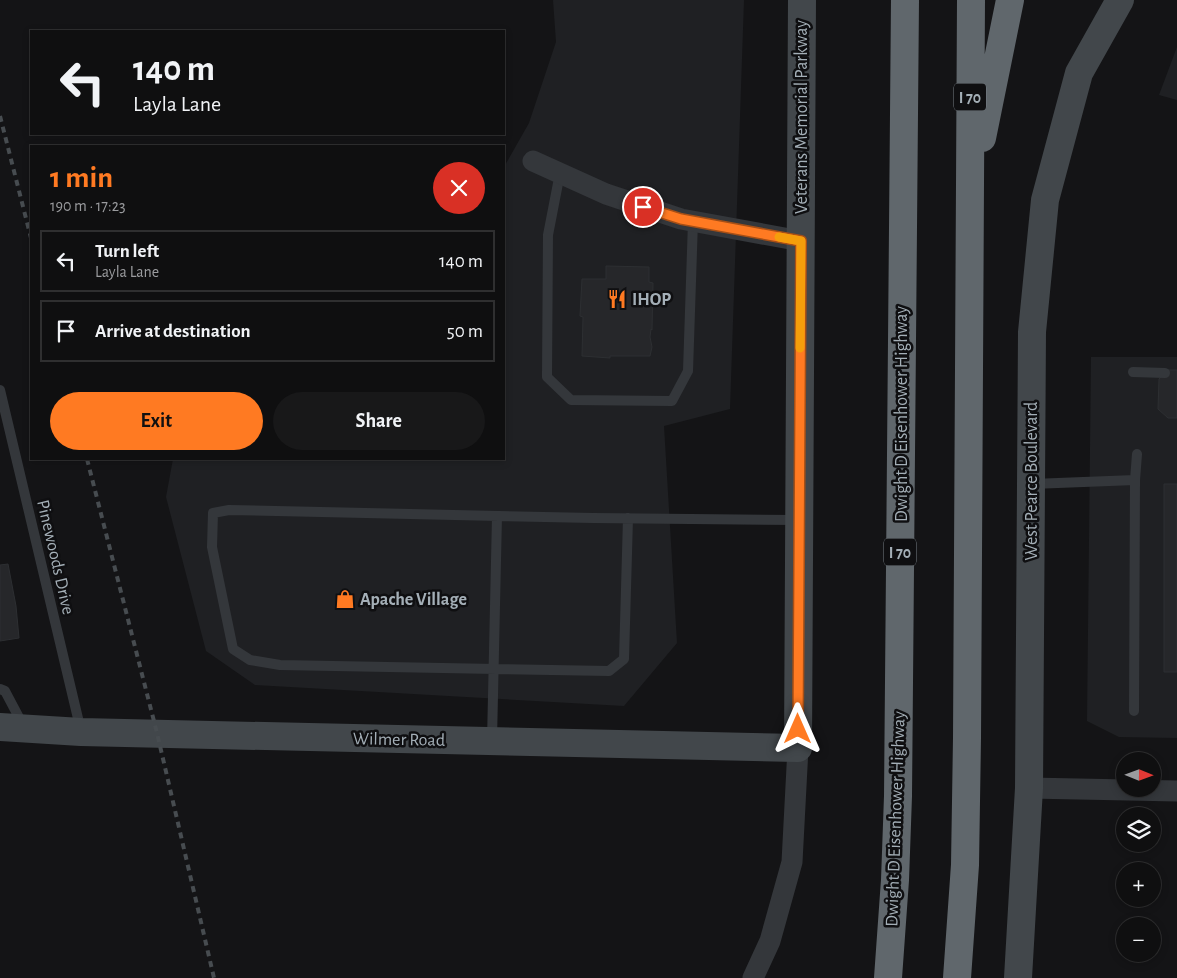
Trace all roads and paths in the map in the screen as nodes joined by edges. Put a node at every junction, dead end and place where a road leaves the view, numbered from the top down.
1 (802, 0) edge
2 (905, 0) edge
3 (971, 0) edge
4 (1010, 0) edge
5 (1120, 0) edge
6 (533, 160) dead end
7 (560, 173) junction
8 (970, 193) junction
9 (694, 221) junction
10 (801, 241) junction
11 (1134, 372) dead end
12 (1165, 373) dead end
13 (0, 390) edge
14 (1137, 454) dead end
15 (1135, 480) junction
16 (1031, 484) junction
17 (497, 516) junction
18 (628, 518) junction
19 (800, 520) junction
20 (494, 669) junction
21 (0, 690) edge
22 (1134, 711) dead end
23 (12, 728) edge
24 (81, 732) junction
25 (492, 741) junction
26 (798, 748) junction
27 (1029, 788) junction
28 (1177, 790) edge
29 (752, 978) edge
30 (888, 978) edge
31 (957, 978) edge
32 (1018, 978) edge

1 - 10 street, Veterans Memorial Parkway
2 - 30 highway, Dwight D Eisenhower Highway / I 70
3 - 8 highway, I 70
4 - 8 highway
5 - 16 street, West Pearce Boulevard
6 - 7 street
7 - 9 street
7 - 9 lane
8 - 31 highway, I 70
9 - 10 street
10 - 19 street, Veterans Memorial Parkway
11 - 12 lane
13 - 24 lane, Pinewoods Drive
14 - 15 lane
15 - 16 lane
15 - 22 lane
16 - 27 street, West Pearce Boulevard
17 - 18 lane
17 - 20 lane
17 - 20 lane
18 - 19 lane
18 - 20 lane
19 - 26 street, Veterans Memorial Parkway
20 - 25 lane
21 - 23 lane
23 - 24 street, Wilmer Road
24 - 25 street, Wilmer Road
25 - 26 street, Wilmer Road
26 - 29 street, Veterans Memorial Parkway
27 - 28 street
27 - 32 street, West Pearce Boulevard

